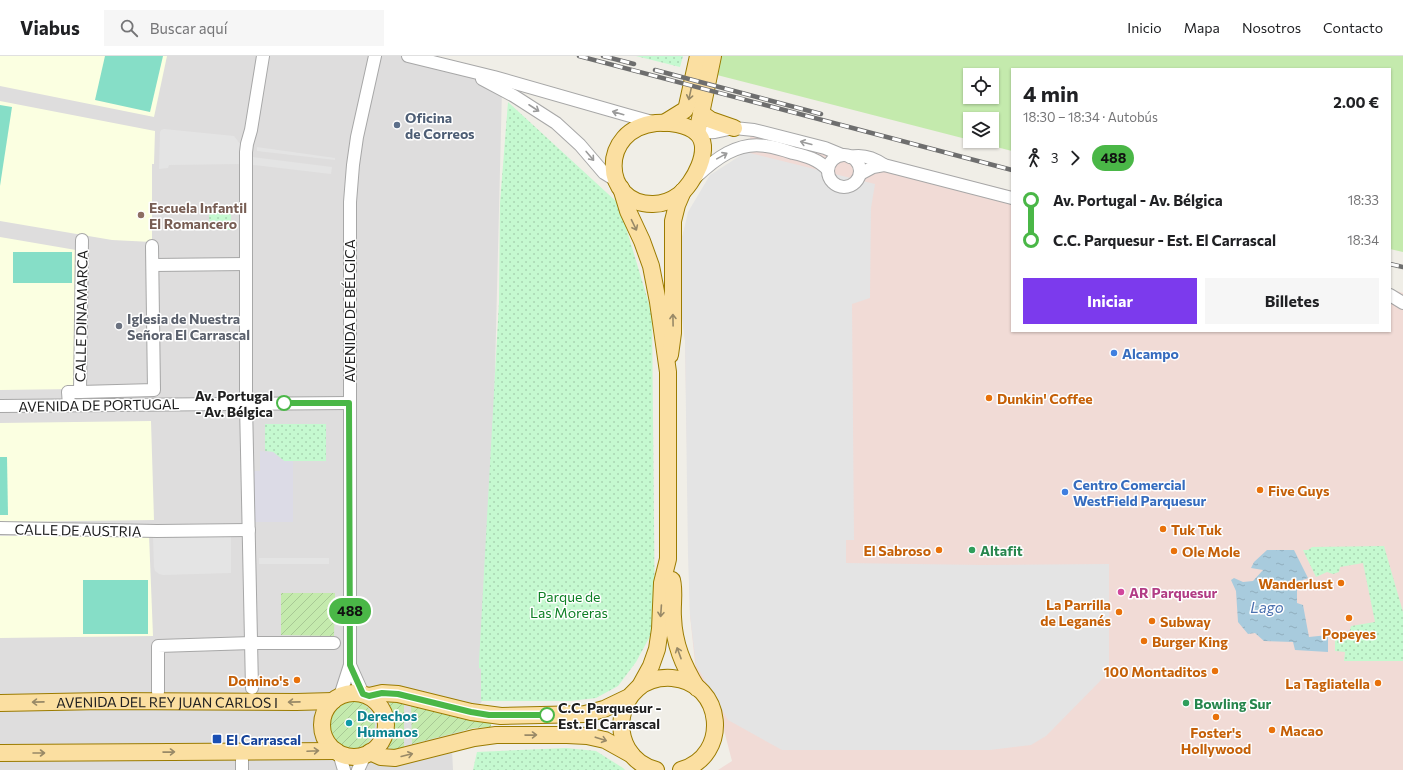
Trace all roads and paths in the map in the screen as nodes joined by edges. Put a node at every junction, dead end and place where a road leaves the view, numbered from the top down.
1 (263, 56) edge
2 (375, 56) edge
3 (408, 56) edge
4 (698, 56) edge
5 (713, 56) edge
6 (459, 69) junction
7 (701, 113) junction
8 (660, 123) junction
9 (734, 128) junction
10 (697, 133) junction
11 (846, 156) junction
12 (884, 165) junction
13 (828, 170) junction
14 (860, 174) junction
15 (619, 185) junction
16 (687, 186) junction
17 (1011, 198) edge
18 (82, 240) dead end
19 (152, 246) dead end
20 (246, 264) junction
21 (153, 266) junction
22 (1391, 295) edge
23 (1391, 296) edge
24 (1403, 296) edge
25 (1403, 303) edge
26 (668, 372) junction
27 (80, 392) junction
28 (349, 403) junction
29 (246, 404) junction
30 (69, 405) junction
31 (0, 406) edge
32 (0, 528) edge
33 (249, 530) junction
34 (668, 559) junction
35 (252, 643) junction
36 (334, 643) dead end
37 (350, 665) junction
38 (252, 688) dead end
39 (697, 688) junction
40 (158, 692) dead end
41 (634, 692) junction
42 (366, 695) junction
43 (336, 698) junction
44 (0, 703) edge
45 (338, 752) junction
46 (0, 753) edge
47 (367, 754) junction
48 (639, 763) edge
49 (689, 768) edge
50 (344, 770) edge
51 (358, 770) edge
52 (656, 770) edge

1 - 20 street
2 - 28 street, AVENIDA DE BÉLGICA
3 - 6 street
4 -> 8 main road
5 - 7 main road
8 -> 6 street
6 -> 15 street
7 - 9 main road
7 - 10 main road
8 - 10 main road
8 - 15 main road
9 - 10 street
11 -> 9 street
10 - 16 main road
11 - 12 street
11 - 13 street
11 - 14 street
12 - 14 street
12 - 17 street
13 - 14 street
16 -> 13 street
15 - 16 main road
15 -> 26 main road
26 -> 16 main road
18 - 27 street, CALLE DINAMARCA
19 - 21 street
20 - 21 street
20 - 29 street
21 - 27 street
22 - 24 street
23 - 25 street
26 - 34 main road
27 - 30 street, CALLE DINAMARCA
28 - 29 street, AVENIDA DE PORTUGAL
28 - 37 street, AVENIDA DE BÉLGICA
29 - 30 street, AVENIDA DE PORTUGAL
29 - 33 street
30 - 31 street, AVENIDA DE PORTUGAL
32 - 33 street, CALLE DE AUSTRIA
33 - 35 street
39 -> 34 main road
34 -> 41 main road
35 - 36 street
35 - 38 street
35 - 40 street
37 - 42 street
37 - 43 street
39 - 41 main road
39 - 49 main road
41 - 42 main road
41 - 48 main road
42 - 43 main road
42 - 47 main road
43 -> 44 main road, AVENIDA DEL REY JUAN CARLOS I
43 - 45 main road
46 -> 45 main road
45 - 47 main road
45 - 50 street
47 -> 48 main road
47 - 51 street
48 - 52 main road

